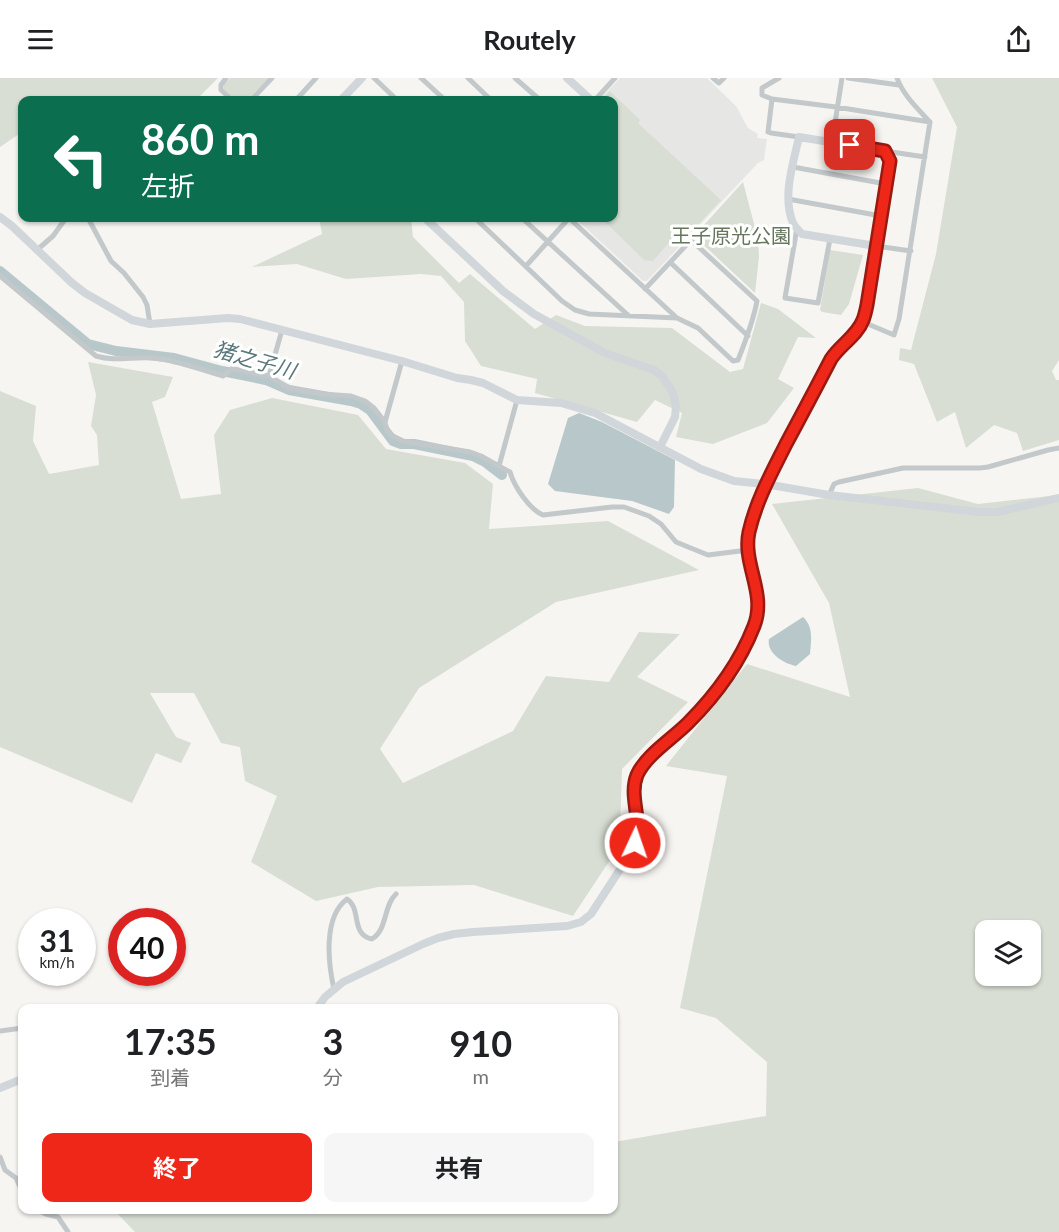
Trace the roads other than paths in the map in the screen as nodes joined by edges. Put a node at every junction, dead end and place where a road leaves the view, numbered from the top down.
1 (226, 78) edge
2 (272, 78) edge
3 (316, 78) edge
4 (362, 78) edge
5 (374, 78) edge
6 (421, 78) edge
7 (468, 78) edge
8 (515, 78) edge
9 (567, 78) edge
10 (615, 78) edge
11 (713, 78) edge
12 (724, 78) edge
13 (779, 78) edge
14 (842, 78) edge
15 (848, 78) edge
16 (897, 78) edge
17 (899, 85) junction
18 (390, 94) joint
19 (228, 96) edge
20 (255, 96) edge
21 (300, 96) edge
22 (345, 96) edge
23 (392, 96) edge
24 (441, 96) edge
25 (487, 96) edge
26 (535, 96) edge
27 (588, 96) edge
28 (597, 96) edge
29 (772, 99) junction
30 (836, 107) junction
31 (930, 122) junction
32 (799, 137) junction
33 (832, 142) junction
34 (885, 151) junction
35 (925, 157) junction
36 (793, 167) junction
37 (886, 184) junction
38 (788, 199) junction
39 (881, 216) junction
40 (0, 217) edge
41 (64, 222) edge
42 (90, 222) edge
43 (429, 222) edge
44 (479, 222) edge
45 (526, 222) edge
46 (566, 222) edge
47 (573, 222) edge
48 (797, 228) junction
49 (830, 239) junction
50 (548, 242) junction
51 (876, 246) junction
52 (37, 250) junction
53 (911, 251) junction
54 (671, 263) junction
55 (526, 266) junction
56 (0, 276) edge
57 (645, 289) junction
58 (630, 317) junction
59 (676, 318) junction
60 (863, 322) junction
61 (150, 324) junction
62 (282, 330) junction
63 (748, 336) junction
64 (402, 361) junction
65 (269, 376) junction
66 (517, 400) junction
67 (385, 422) junction
68 (660, 447) junction
69 (1059, 448) edge
70 (499, 466) junction
71 (765, 484) junction
72 (829, 495) junction
73 (1059, 498) edge
74 (748, 550) junction
75 (396, 894) dead end
76 (334, 989) junction
77 (320, 1004) edge
78 (18, 1029) edge
79 (0, 1031) edge
80 (18, 1081) edge
81 (0, 1088) edge
82 (0, 1156) edge
83 (18, 1182) edge
84 (46, 1214) edge
85 (68, 1232) edge

1 - 19 street
2 - 20 street
3 - 21 street
4 - 22 street
5 - 18 street
6 - 24 street
7 - 25 street
8 - 26 street
9 - 27 street
10 - 28 street
11 - 12 street
13 - 29 street
14 - 30 street
15 - 17 street
16 - 17 street
17 - 31 street
18 - 23 street
29 - 30 street
29 - 32 street
30 - 31 street
30 - 33 street
31 - 35 street
32 - 33 street
32 - 36 street
33 - 34 street
34 - 35 street
34 - 37 street
35 - 53 street
36 - 37 street
36 - 38 street
37 - 39 street
38 - 39 street
38 - 48 street
39 - 51 street
40 - 52 street
41 - 52 street
42 - 61 street
43 - 68 street
44 - 55 street
45 - 50 street
46 - 50 street
47 - 57 street
48 - 49 street
48 - 49 street
49 - 51 street
50 - 55 street
50 - 58 street
51 - 53 street
51 - 60 street
52 - 61 street
53 - 60 street
54 - 57 street
54 - 63 street
54 - 63 street
55 - 58 street
56 - 65 street
57 - 59 street
58 - 59 street
59 - 63 street
60 - 71 street
61 - 62 street
62 - 64 street
62 - 65 street
64 - 66 street
64 - 67 street
65 - 67 street
66 - 68 street
66 - 70 street
67 - 70 street
68 - 71 street
69 - 72 street
70 - 74 street
71 - 72 street
71 - 74 street
72 - 73 street
74 - 76 street
75 - 76 street
76 - 77 street
78 - 79 street
80 - 81 street
82 - 83 street
84 - 85 street

